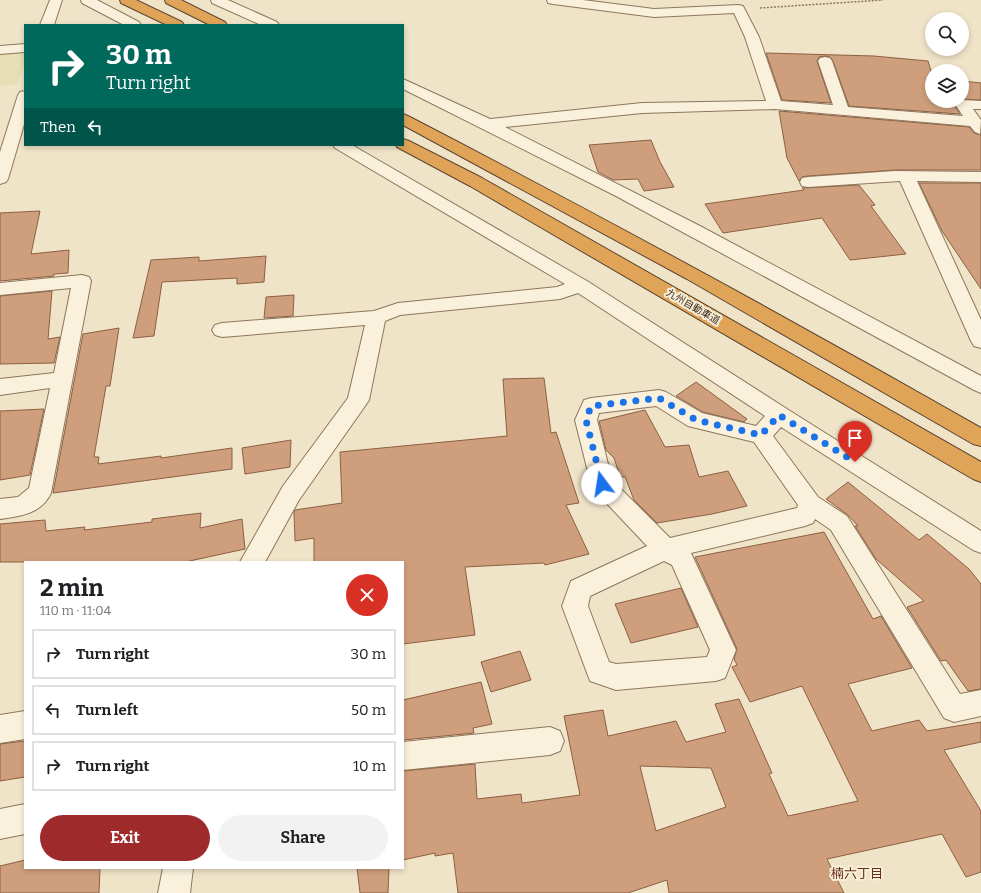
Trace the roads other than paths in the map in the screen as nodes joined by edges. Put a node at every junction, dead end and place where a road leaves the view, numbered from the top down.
1 (56, 0) edge
2 (87, 0) edge
3 (126, 0) edge
4 (171, 0) edge
5 (218, 0) edge
6 (553, 0) edge
7 (47, 24) edge
8 (132, 24) edge
9 (175, 24) edge
10 (218, 24) edge
11 (270, 24) edge
12 (24, 48) edge
13 (0, 50) edge
14 (825, 61) dead end
15 (404, 83) edge
16 (24, 98) edge
17 (775, 105) junction
18 (981, 105) edge
19 (842, 111) junction
20 (404, 120) edge
21 (489, 124) junction
22 (977, 126) edge
23 (404, 145) edge
24 (343, 146) edge
25 (906, 176) junction
26 (981, 177) edge
27 (0, 179) edge
28 (808, 182) dead end
29 (580, 285) junction
30 (0, 289) edge
31 (376, 317) junction
32 (222, 330) dead end
33 (981, 341) edge
34 (63, 379) junction
35 (981, 385) edge
36 (0, 386) edge
37 (779, 415) junction
38 (761, 435) junction
39 (981, 438) edge
40 (981, 473) edge
41 (810, 504) junction
42 (0, 509) edge
43 (981, 543) edge
44 (665, 549) junction
45 (253, 561) edge
46 (981, 703) edge
47 (24, 724) edge
48 (0, 729) edge
49 (550, 741) dead end
50 (404, 756) edge
51 (24, 818) edge
52 (0, 824) edge
53 (178, 869) edge
54 (174, 893) edge

1 - 7 street
2 - 8 street
3 - 9 highway
4 - 10 highway
5 - 11 street
6 - 17 street
12 - 13 street
14 - 19 street
15 - 21 street
16 - 27 street
17 - 19 street
17 - 21 street
18 - 22 street
19 - 22 street
20 - 39 highway
21 - 35 street
23 - 40 highway, 九州自動車道
24 - 29 street
25 - 26 street
25 - 28 street
25 - 33 street
29 - 31 street
29 - 37 street
30 - 34 street
31 - 32 street
31 - 45 street
34 - 36 street
34 - 42 street
37 - 38 street
37 - 43 street
38 - 41 street
38 - 44 street
41 - 44 street
41 - 46 street
44 - 44 street
47 - 48 street
49 - 50 street
51 - 52 street
53 - 54 street

